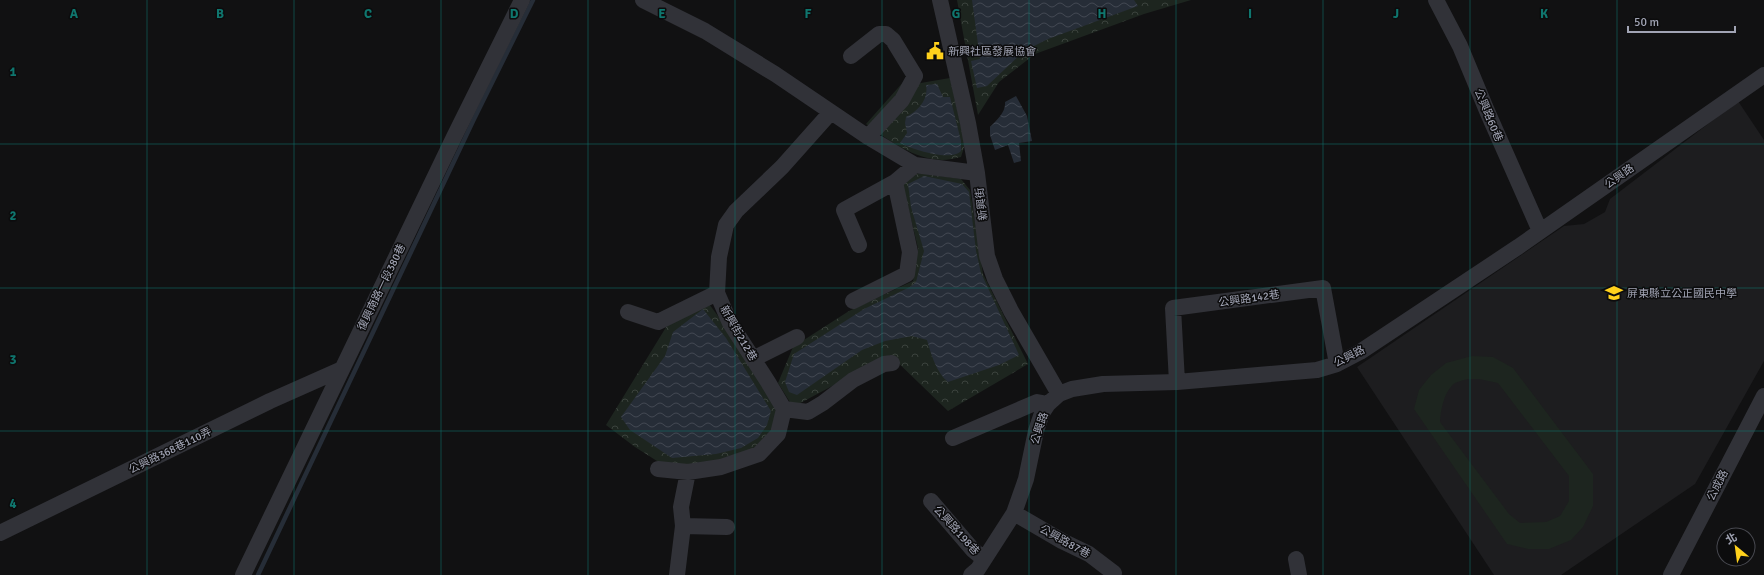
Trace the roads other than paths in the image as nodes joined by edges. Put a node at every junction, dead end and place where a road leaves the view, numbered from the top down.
1 (522, 0) edge
2 (643, 0) edge
3 (940, 0) edge
4 (1436, 0) edge
5 (852, 56) dead end
6 (1764, 75) edge
7 (831, 112) junction
8 (868, 138) junction
9 (915, 165) junction
10 (977, 173) junction
11 (895, 182) junction
12 (1540, 231) junction
13 (859, 245) dead end
14 (717, 293) junction
15 (853, 301) dead end
16 (628, 312) dead end
17 (798, 337) dead end
18 (753, 359) junction
19 (892, 363) dead end
20 (1337, 364) junction
21 (342, 369) junction
22 (1177, 382) junction
23 (1764, 396) edge
24 (1053, 399) junction
25 (784, 409) junction
26 (1758, 422) edge
27 (953, 438) dead end
28 (658, 469) dead end
29 (688, 472) junction
30 (931, 501) dead end
31 (1014, 513) junction
32 (683, 526) junction
33 (727, 528) dead end
34 (0, 533) edge
35 (1296, 559) dead end
36 (979, 570) edge
37 (1114, 573) dead end
38 (243, 575) edge
39 (677, 575) edge
40 (1299, 575) edge
41 (1671, 575) edge

1 - 21 street, 復興南路一段380巷
2 - 7 street
3 - 10 street, 新興街
4 - 12 street, 公興路60巷
5 - 8 street
6 - 12 street, 公興路
7 - 8 street
7 - 14 street, 新興街212巷
8 - 9 street
9 - 10 street
9 - 11 street
10 - 24 street, 新興街
11 - 13 street
11 - 15 street
12 - 20 street, 公興路
14 - 16 street
14 - 18 street, 新興街212巷
17 - 18 street
18 - 25 street, 新興街212巷
19 - 25 street
20 - 22 street, 公興路
20 - 22 street, 公興路142巷
21 - 34 street, 公興路368巷110弄
21 - 38 street, 復興南路一段380巷
22 - 24 street, 公興路
23 - 26 street, 公成路
24 - 27 street
24 - 31 street, 公興路
25 - 29 street
26 - 41 street, 公成路
28 - 29 street
29 - 32 street
30 - 36 street, 公興路198巷
31 - 36 street, 公興路
31 - 37 street, 公興路87巷
32 - 33 street
32 - 39 street
35 - 40 street

